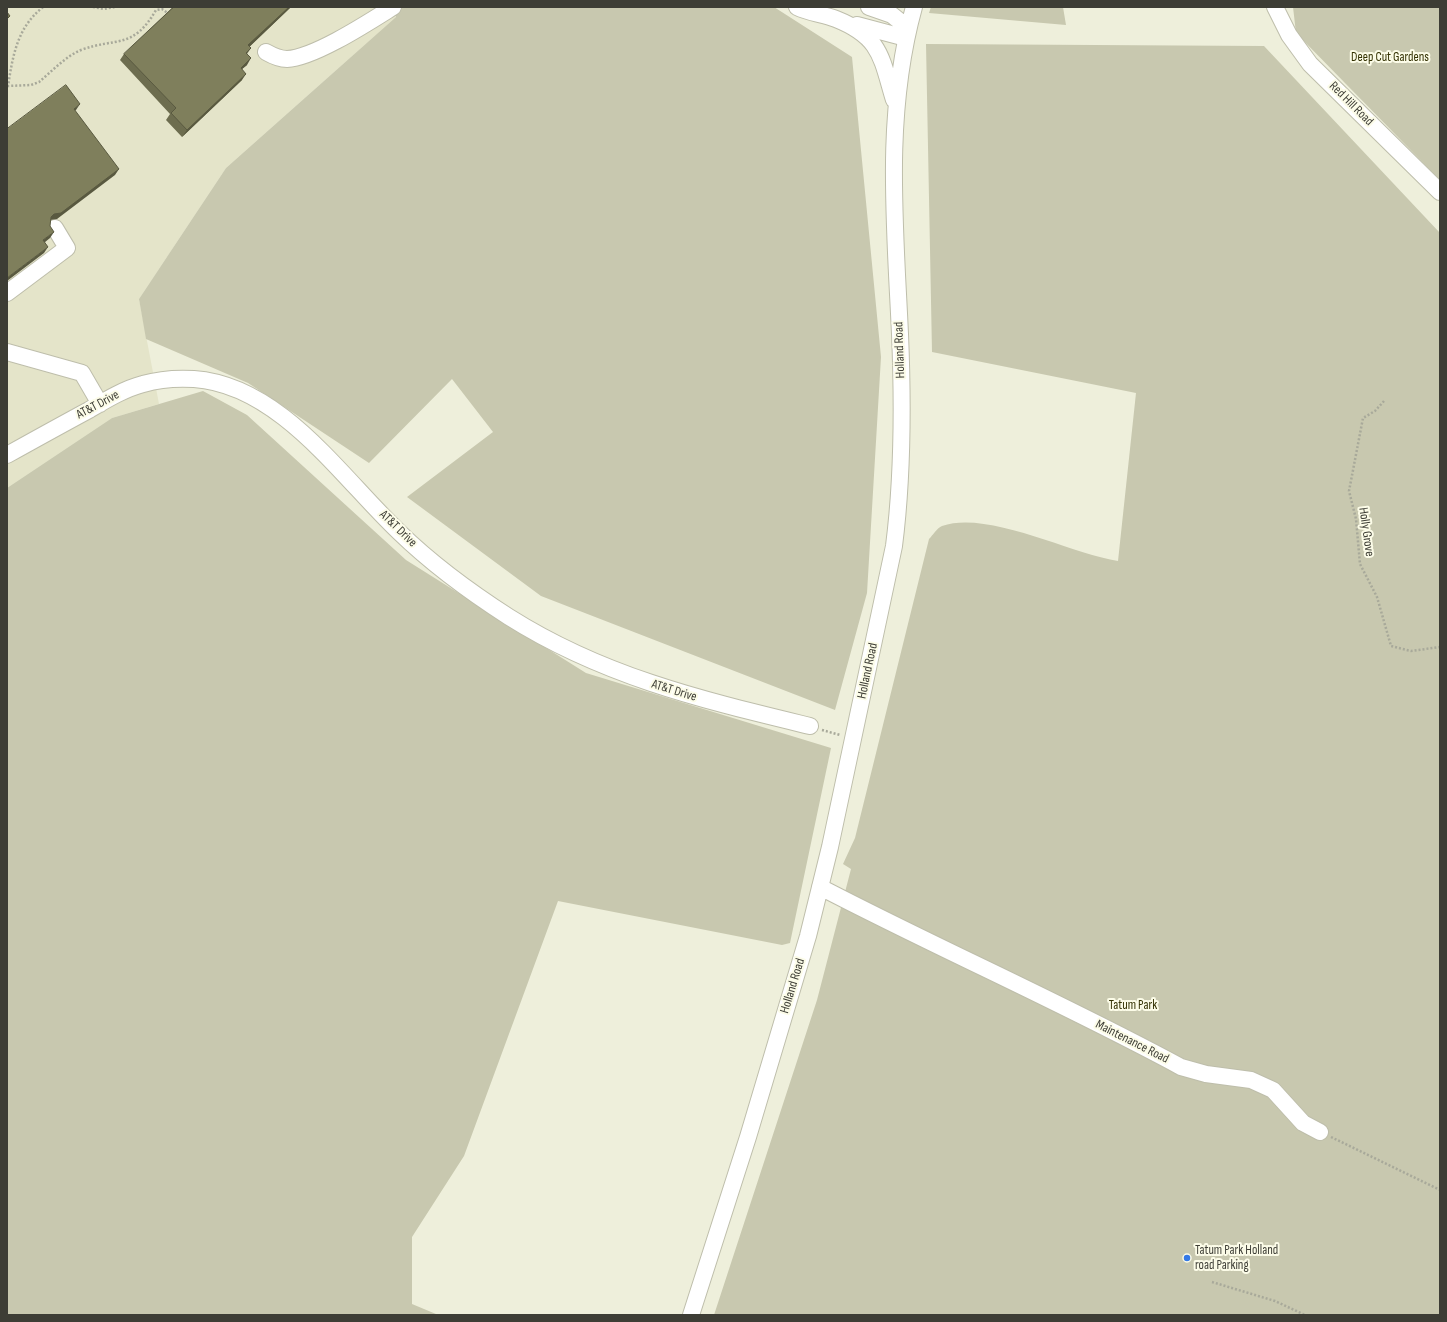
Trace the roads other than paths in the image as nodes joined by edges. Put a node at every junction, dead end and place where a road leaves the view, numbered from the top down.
1 (393, 7) edge
2 (797, 7) edge
3 (869, 7) edge
4 (914, 7) edge
5 (1275, 7) edge
6 (836, 19) junction
7 (907, 33) junction
8 (266, 52) dead end
9 (895, 106) junction
10 (1440, 192) edge
11 (55, 228) dead end
12 (7, 293) edge
13 (7, 352) edge
14 (100, 404) junction
15 (7, 455) edge
16 (810, 726) road end
17 (820, 887) junction
18 (1320, 1132) road end
19 (691, 1315) edge

1 - 8 street
2 - 6 street
3 - 7 street
4 - 7 street, Holland Road
5 - 10 street, Red Hill Road
6 - 7 street
6 - 9 street
7 - 9 street, Holland Road
9 - 17 street, Holland Road
11 - 12 street
13 - 14 street
14 - 15 street, AT&T Drive
14 - 16 street, AT&T Drive
17 - 18 street, Maintenance Road
17 - 19 street, Holland Road

